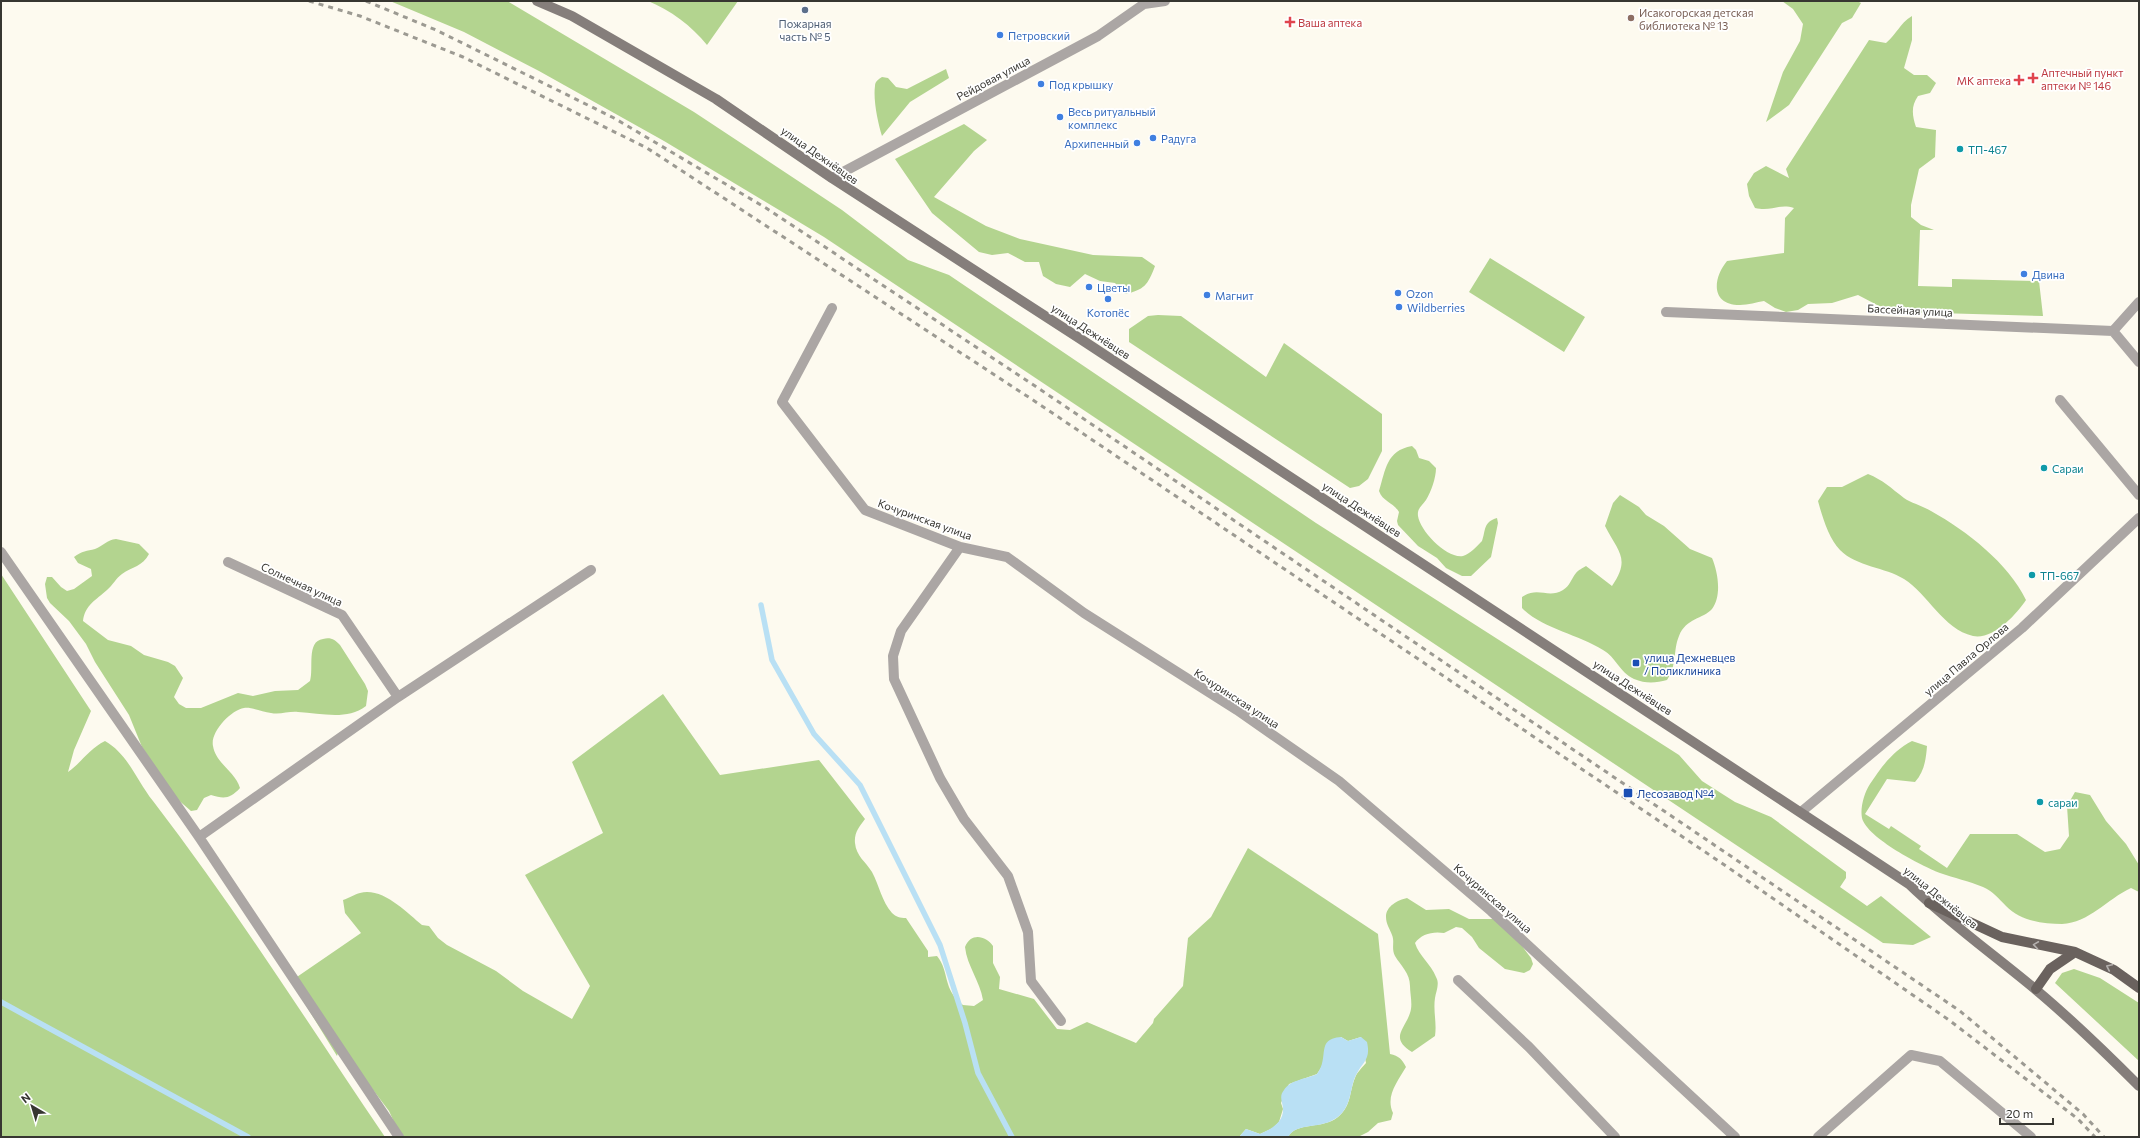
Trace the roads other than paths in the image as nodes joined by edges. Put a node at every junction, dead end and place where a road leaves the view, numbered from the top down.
1 (538, 1) edge
2 (1165, 1) edge
3 (832, 178) junction
4 (2139, 302) edge
5 (832, 308) dead end
6 (1666, 312) dead end
7 (2114, 331) junction
8 (2139, 362) edge
9 (2060, 400) dead end
10 (2139, 495) edge
11 (2139, 518) edge
12 (960, 547) junction
13 (1, 552) edge
14 (228, 562) dead end
15 (592, 570) dead end
16 (398, 697) junction
17 (1801, 812) junction
18 (200, 837) junction
19 (1928, 903) junction
20 (2075, 952) junction
21 (1458, 980) dead end
22 (2139, 988) edge
23 (2036, 989) junction
24 (1060, 1021) dead end
25 (2139, 1086) edge
26 (399, 1137) edge
27 (1615, 1137) edge
28 (1734, 1137) edge
29 (1818, 1137) edge
30 (2031, 1137) edge

1 - 3 main road, улица Дежнёвцев
2 - 3 street, Рейдовая улица
3 - 17 main road, улица Дежнёвцев
4 - 7 street
5 - 12 street, Кочуринская улица
6 - 7 street, Бассейная улица
7 - 8 street
9 - 10 street
11 - 17 street, улица Павла Орлова
12 - 24 street
12 - 28 street, Кочуринская улица
13 - 18 street
14 - 16 street, Солнечная улица
15 - 16 street
16 - 18 street
17 - 19 main road, улица Дежнёвцев
18 - 26 street
20 -> 19 main road
19 - 23 main road, улица Дежнёвцев
22 -> 20 main road
20 - 23 main road
21 - 27 street
23 - 25 main road, улица Дежнёвцев
29 - 30 street

